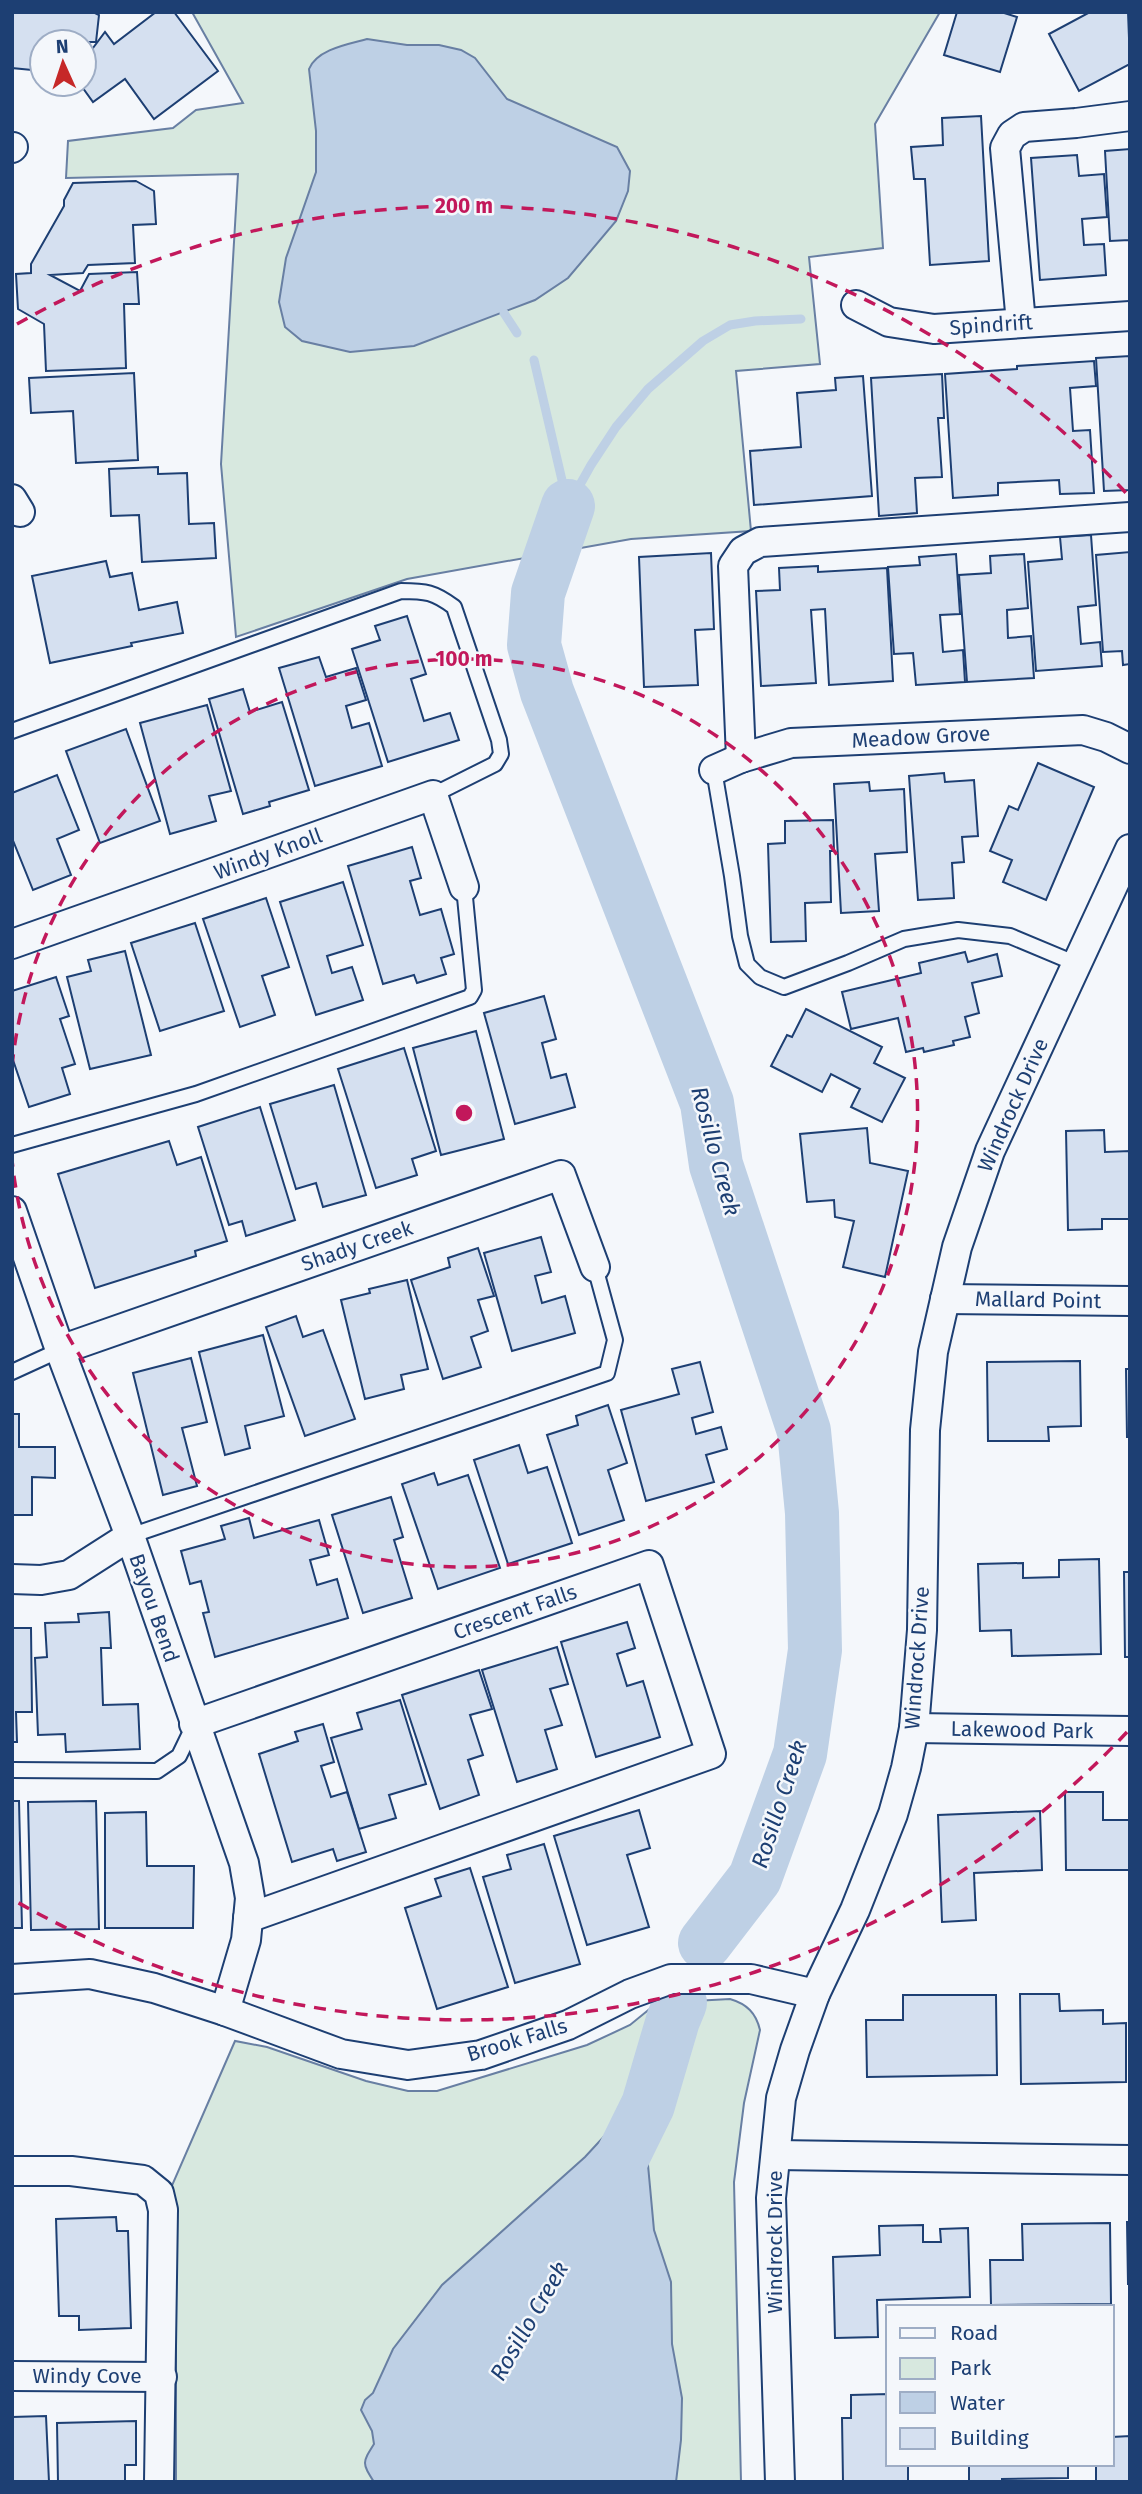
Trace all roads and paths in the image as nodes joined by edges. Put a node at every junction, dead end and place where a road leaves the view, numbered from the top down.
1 (1130, 116) edge
2 (856, 305) dead end
3 (1130, 316) edge
4 (1021, 323) junction
5 (1130, 517) edge
6 (12, 730) edge
7 (1130, 749) edge
8 (741, 758) junction
9 (714, 770) joint
10 (433, 795) junction
11 (1127, 863) edge
12 (464, 887) joint
13 (12, 944) edge
14 (1077, 964) junction
15 (12, 1145) edge
16 (12, 1211) edge
17 (595, 1267) joint
18 (945, 1299) junction
19 (1130, 1301) edge
20 (60, 1350) junction
21 (12, 1371) edge
22 (130, 1536) junction
23 (12, 1579) edge
24 (194, 1724) junction
25 (914, 1728) junction
26 (1130, 1731) edge
27 (12, 1770) edge
28 (248, 1918) junction
29 (12, 1979) edge
30 (815, 1994) junction
31 (225, 2011) junction
32 (776, 2155) junction
33 (1130, 2160) edge
34 (12, 2171) edge
35 (12, 2375) edge
36 (162, 2376) junction
37 (159, 2482) edge
38 (780, 2482) edge

1 - 4 street
2 - 4 street, Spindrift
3 - 4 street, Spindrift
5 - 8 street
6 - 10 lane
7 - 8 street, Meadow Grove
8 - 9 street, Meadow Grove
9 - 14 lane
10 - 12 street
10 - 13 street, Windy Knoll
11 - 14 street, Windrock Drive
12 - 15 lane
14 - 18 street, Windrock Drive
16 - 20 street, Bayou Bend
17 - 20 street, Shady Creek
17 - 22 lane
18 - 19 street, Mallard Point
18 - 25 street, Windrock Drive
20 - 21 lane
20 - 22 street, Bayou Bend
22 - 23 street
22 - 24 street, Bayou Bend
24 - 27 lane
24 - 28 street, Bayou Bend
24 - 28 street, Crescent Falls
25 - 26 street, Lakewood Park
25 - 30 street, Windrock Drive
28 - 31 street, Bayou Bend
29 - 31 street, Brook Falls
30 - 31 street, Brook Falls
30 - 32 street, Windrock Drive
32 - 33 street
32 - 38 street, Windrock Drive
34 - 36 street
35 - 36 street, Windy Cove
36 - 37 street

